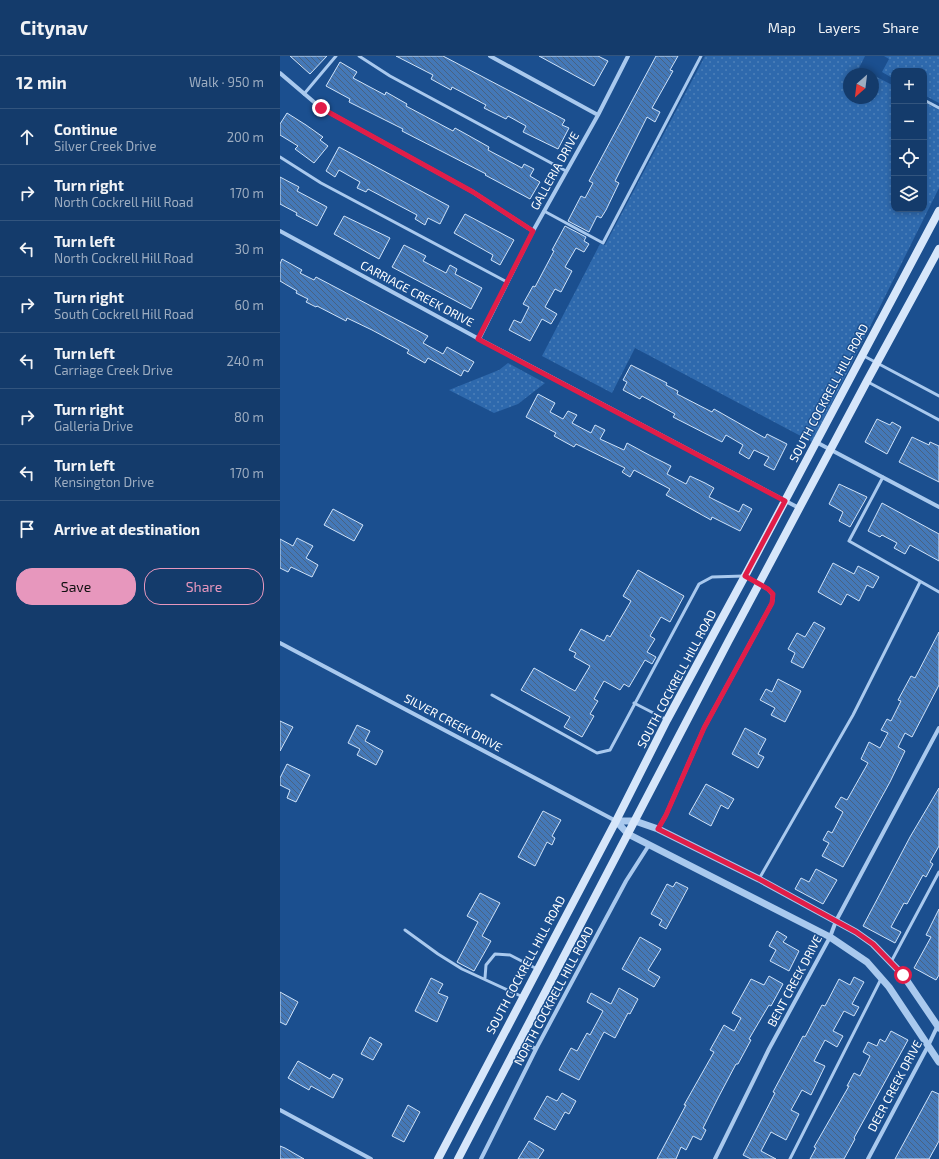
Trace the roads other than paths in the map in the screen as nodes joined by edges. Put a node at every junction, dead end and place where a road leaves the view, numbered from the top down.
1 (336, 56) edge
2 (359, 56) edge
3 (490, 56) edge
4 (628, 56) edge
5 (701, 56) edge
6 (280, 73) edge
7 (304, 94) junction
8 (927, 102) edge
9 (939, 108) edge
10 (598, 115) junction
11 (280, 157) edge
12 (566, 171) junction
13 (544, 211) junction
14 (939, 211) edge
15 (280, 231) edge
16 (533, 231) junction
17 (939, 249) edge
18 (507, 282) junction
19 (478, 339) junction
20 (862, 356) junction
21 (876, 363) junction
22 (866, 381) junction
23 (939, 396) edge
24 (939, 420) edge
25 (816, 442) junction
26 (830, 449) junction
27 (883, 477) junction
28 (785, 501) junction
29 (939, 507) edge
30 (799, 508) junction
31 (745, 576) junction
32 (920, 582) junction
33 (759, 584) junction
34 (939, 592) edge
35 (280, 643) edge
36 (492, 695) dead end
37 (634, 704) junction
38 (667, 720) junction
39 (939, 728) edge
40 (616, 821) junction
41 (635, 821) junction
42 (658, 829) junction
43 (628, 834) junction
44 (649, 845) junction
45 (939, 872) edge
46 (759, 879) junction
47 (836, 921) junction
48 (405, 930) dead end
49 (830, 936) junction
50 (890, 962) junction
51 (537, 969) junction
52 (485, 978) junction
53 (881, 978) junction
54 (523, 997) junction
55 (938, 1025) edge
56 (520, 1041) junction
57 (928, 1046) junction
58 (536, 1049) junction
59 (939, 1062) edge
60 (280, 1110) edge
61 (371, 1159) edge
62 (438, 1159) edge
63 (458, 1159) edge
64 (481, 1159) edge
65 (715, 1159) edge
66 (790, 1159) edge
67 (868, 1159) edge

1 - 7 lane
2 - 12 lane
3 - 10 street
4 - 10 street, GALLERIA DRIVE
5 - 13 lane
6 - 7 street
7 - 16 street
8 - 9 lane
10 - 12 street, GALLERIA DRIVE
11 - 18 lane
12 - 13 street, GALLERIA DRIVE
13 - 16 street, GALLERIA DRIVE
14 - 20 main road, SOUTH COCKRELL HILL ROAD
15 - 19 street, CARRIAGE CREEK DRIVE
16 - 18 street, GALLERIA DRIVE
17 - 21 main road
18 - 19 street, GALLERIA DRIVE
19 - 28 street, CARRIAGE CREEK DRIVE
20 - 21 lane
20 - 25 main road, SOUTH COCKRELL HILL ROAD
21 - 22 main road
21 - 23 lane
22 - 24 lane
22 - 26 main road
25 - 26 street
25 - 28 main road, SOUTH COCKRELL HILL ROAD
26 - 27 street
26 - 30 main road
27 - 29 street
27 - 32 lane
28 - 30 street, CARRIAGE CREEK DRIVE
28 - 31 main road, SOUTH COCKRELL HILL ROAD
30 - 33 main road
31 - 33 street
31 - 37 lane
31 - 38 main road, SOUTH COCKRELL HILL ROAD
32 - 34 lane
32 - 46 lane
33 - 41 main road
33 - 42 street
35 - 40 street, SILVER CREEK DRIVE
36 - 37 lane
37 - 38 lane
38 - 40 main road, SOUTH COCKRELL HILL ROAD
39 - 47 street, BENT CREEK DRIVE
40 - 41 street, SILVER CREEK DRIVE
40 - 43 street, SILVER CREEK DRIVE
40 - 51 main road, SOUTH COCKRELL HILL ROAD
41 - 42 street, SILVER CREEK DRIVE
41 - 43 main road
42 - 46 street, SILVER CREEK DRIVE
43 - 44 street, SILVER CREEK DRIVE
43 - 56 main road
44 - 49 street, SILVER CREEK DRIVE
44 - 58 street, NORTH COCKRELL HILL ROAD
45 - 50 lane
46 - 47 street, SILVER CREEK DRIVE
47 - 49 street, BENT CREEK DRIVE
47 - 50 street, SILVER CREEK DRIVE
48 - 52 lane
49 - 53 street, SILVER CREEK DRIVE
49 - 65 street, BENT CREEK DRIVE
50 - 55 street, SILVER CREEK DRIVE
51 - 52 lane
51 - 54 main road, SOUTH COCKRELL HILL ROAD
52 - 54 lane
53 - 57 street, SILVER CREEK DRIVE
53 - 66 lane
54 - 62 main road, SOUTH COCKRELL HILL ROAD
55 - 57 street, DEER CREEK DRIVE
56 - 58 street
56 - 63 main road
57 - 59 street, SILVER CREEK DRIVE
57 - 67 street, DEER CREEK DRIVE
58 - 64 street, NORTH COCKRELL HILL ROAD
60 - 61 street

